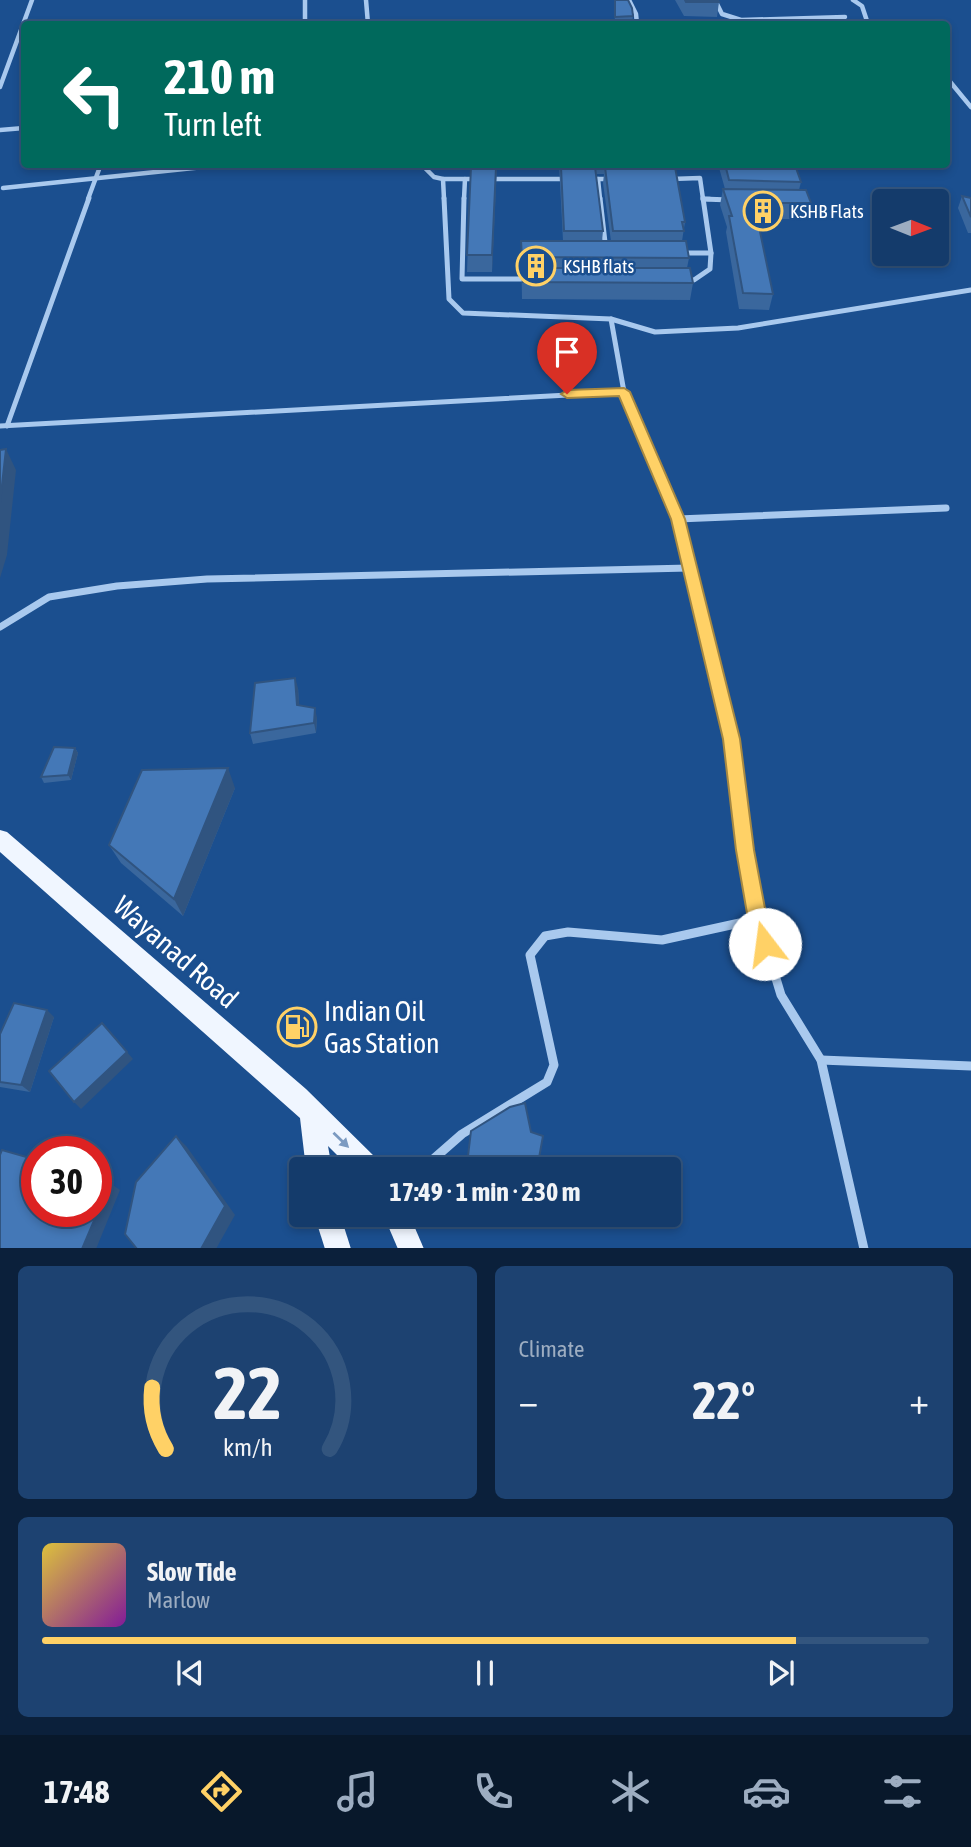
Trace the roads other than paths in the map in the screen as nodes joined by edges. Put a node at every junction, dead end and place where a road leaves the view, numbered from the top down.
1 (32, 0) edge
2 (305, 0) edge
3 (366, 0) edge
4 (629, 0) edge
5 (715, 0) edge
6 (853, 0) edge
7 (845, 17) dead end
8 (24, 21) edge
9 (305, 21) edge
10 (368, 21) edge
11 (637, 21) edge
12 (867, 21) edge
13 (21, 30) edge
14 (950, 82) edge
15 (0, 87) edge
16 (971, 107) edge
17 (21, 128) edge
18 (0, 130) edge
19 (99, 168) edge
20 (193, 168) edge
21 (425, 168) edge
22 (95, 178) junction
23 (661, 178) edge
24 (443, 179) junction
25 (465, 179) junction
26 (571, 179) edge
27 (584, 179) edge
28 (598, 179) junction
29 (623, 179) edge
30 (4, 188) dead end
31 (703, 199) junction
32 (743, 200) edge
33 (594, 253) edge
34 (607, 253) junction
35 (620, 253) edge
36 (672, 253) edge
37 (711, 253) junction
38 (544, 279) edge
39 (680, 280) edge
40 (971, 290) edge
41 (611, 319) junction
42 (624, 392) junction
43 (3, 426) edge
44 (946, 508) dead end
45 (678, 519) junction
46 (689, 568) junction
47 (0, 627) edge
48 (0, 839) edge
49 (758, 919) junction
50 (821, 1060) junction
51 (971, 1066) edge
52 (311, 1112) junction
53 (317, 1157) edge
54 (357, 1157) edge
55 (436, 1157) edge
56 (331, 1227) edge
57 (402, 1227) edge
58 (338, 1248) edge
59 (411, 1248) edge
60 (864, 1248) edge

1 - 8 street
2 - 9 street
3 - 10 street
4 - 11 street
5 - 7 street
6 - 12 street
13 - 15 street
14 - 16 street
17 - 18 street
19 - 22 street
20 - 22 street
21 - 24 street
22 - 30 street
22 - 43 street
23 - 31 street
24 - 25 street
24 - 41 street
25 - 26 street
25 - 38 street
27 - 28 street
28 - 29 street
28 - 34 street
31 - 32 street
31 - 37 street
33 - 34 street
34 - 35 street
36 - 37 street
37 - 39 street
40 - 41 street
41 - 42 street
42 - 43 street
42 - 45 street
44 - 45 street
45 - 46 street
46 - 47 street
46 - 49 street
48 - 52 main road, Wayanad Road
49 - 50 street
49 - 55 street
50 - 51 street
50 - 60 street
52 - 53 main road
52 -> 54 main road, Wayanad Road
56 - 58 main road
57 - 59 main road

